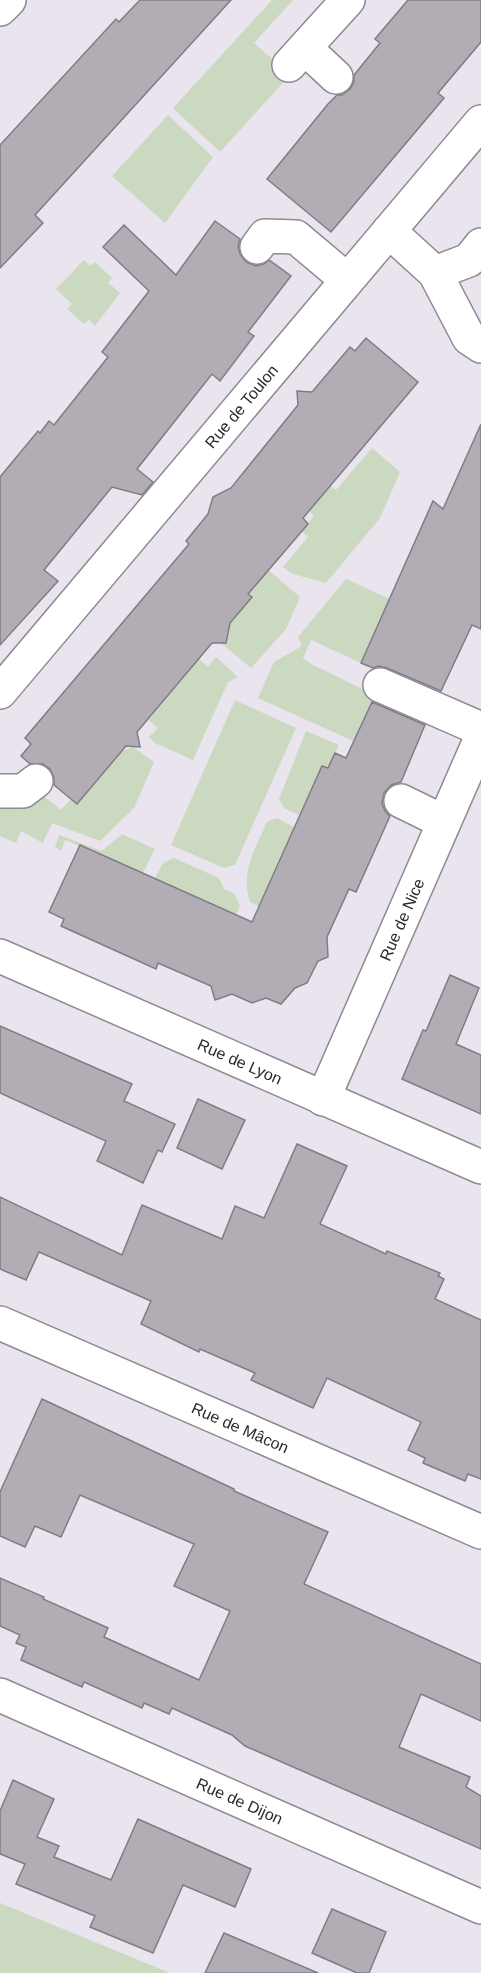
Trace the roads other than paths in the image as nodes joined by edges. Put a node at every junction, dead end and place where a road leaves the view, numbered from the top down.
1 (9, 0) edge
2 (348, 0) edge
3 (0, 9) edge
4 (336, 77) dead end
5 (481, 122) edge
6 (389, 231) junction
7 (481, 245) edge
8 (258, 247) dead end
9 (435, 273) junction
10 (347, 280) junction
11 (481, 346) edge
12 (380, 685) dead end
13 (0, 692) edge
14 (481, 729) edge
15 (481, 738) edge
16 (36, 781) dead end
17 (0, 791) edge
18 (400, 801) dead end
19 (444, 822) junction
20 (0, 956) edge
21 (323, 1099) junction
22 (481, 1167) edge
23 (0, 1323) edge
24 (481, 1532) edge
25 (0, 1695) edge
26 (481, 1907) edge

1 - 3 street
2 - 4 street
5 - 6 street, Rue de Toulon
6 - 9 street
6 - 10 street, Rue de Toulon
7 - 9 street
8 - 10 street
9 - 11 street
10 - 13 street, Rue de Toulon
12 - 14 street
15 - 19 street, Rue de Nice
16 - 17 street
18 - 19 street
19 - 21 street, Rue de Nice
20 - 21 street, Rue de Lyon
21 - 22 street, Rue de Lyon
23 - 24 street, Rue de Mâcon
25 - 26 street, Rue de Dijon

